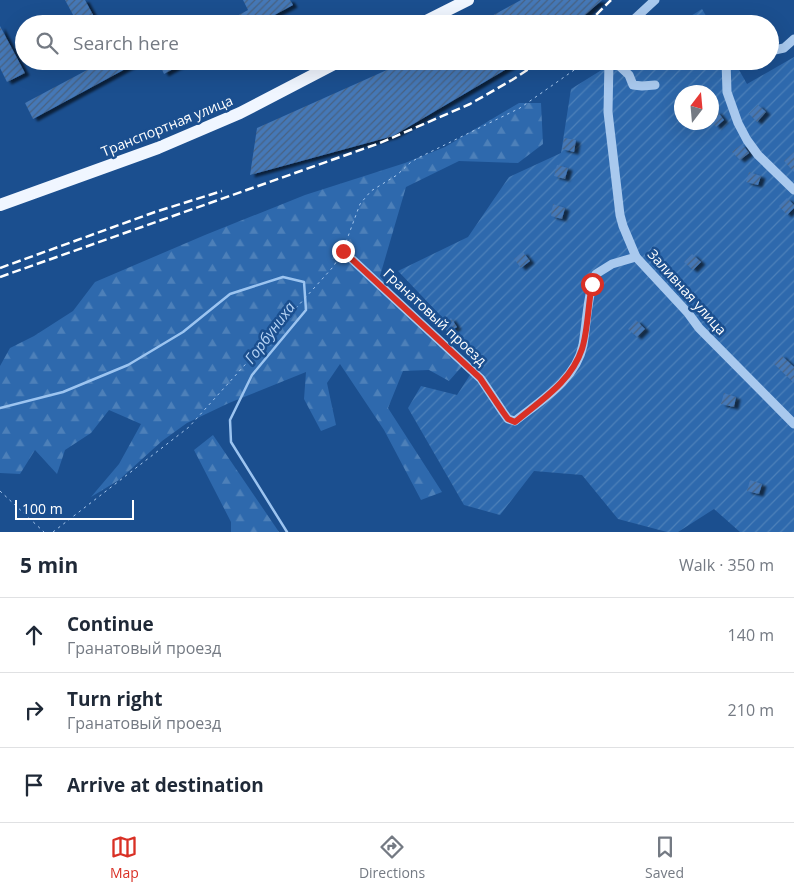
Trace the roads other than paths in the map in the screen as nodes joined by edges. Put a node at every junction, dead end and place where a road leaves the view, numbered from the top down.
1 (468, 0) edge
2 (655, 0) edge
3 (438, 15) edge
4 (639, 15) edge
5 (794, 39) edge
6 (779, 49) edge
7 (323, 70) edge
8 (609, 70) edge
9 (624, 70) edge
10 (726, 70) edge
11 (654, 85) dead end
12 (794, 190) edge
13 (0, 205) edge
14 (343, 251) road end
15 (636, 257) junction
16 (794, 424) edge

1 - 3 main road
2 - 4 street
5 - 6 street
7 - 13 main road, Транспортная улица
8 - 15 street, Заливная улица
9 - 11 street
10 - 12 street
14 - 15 street, Гранатовый проезд
15 - 16 street, Заливная улица

